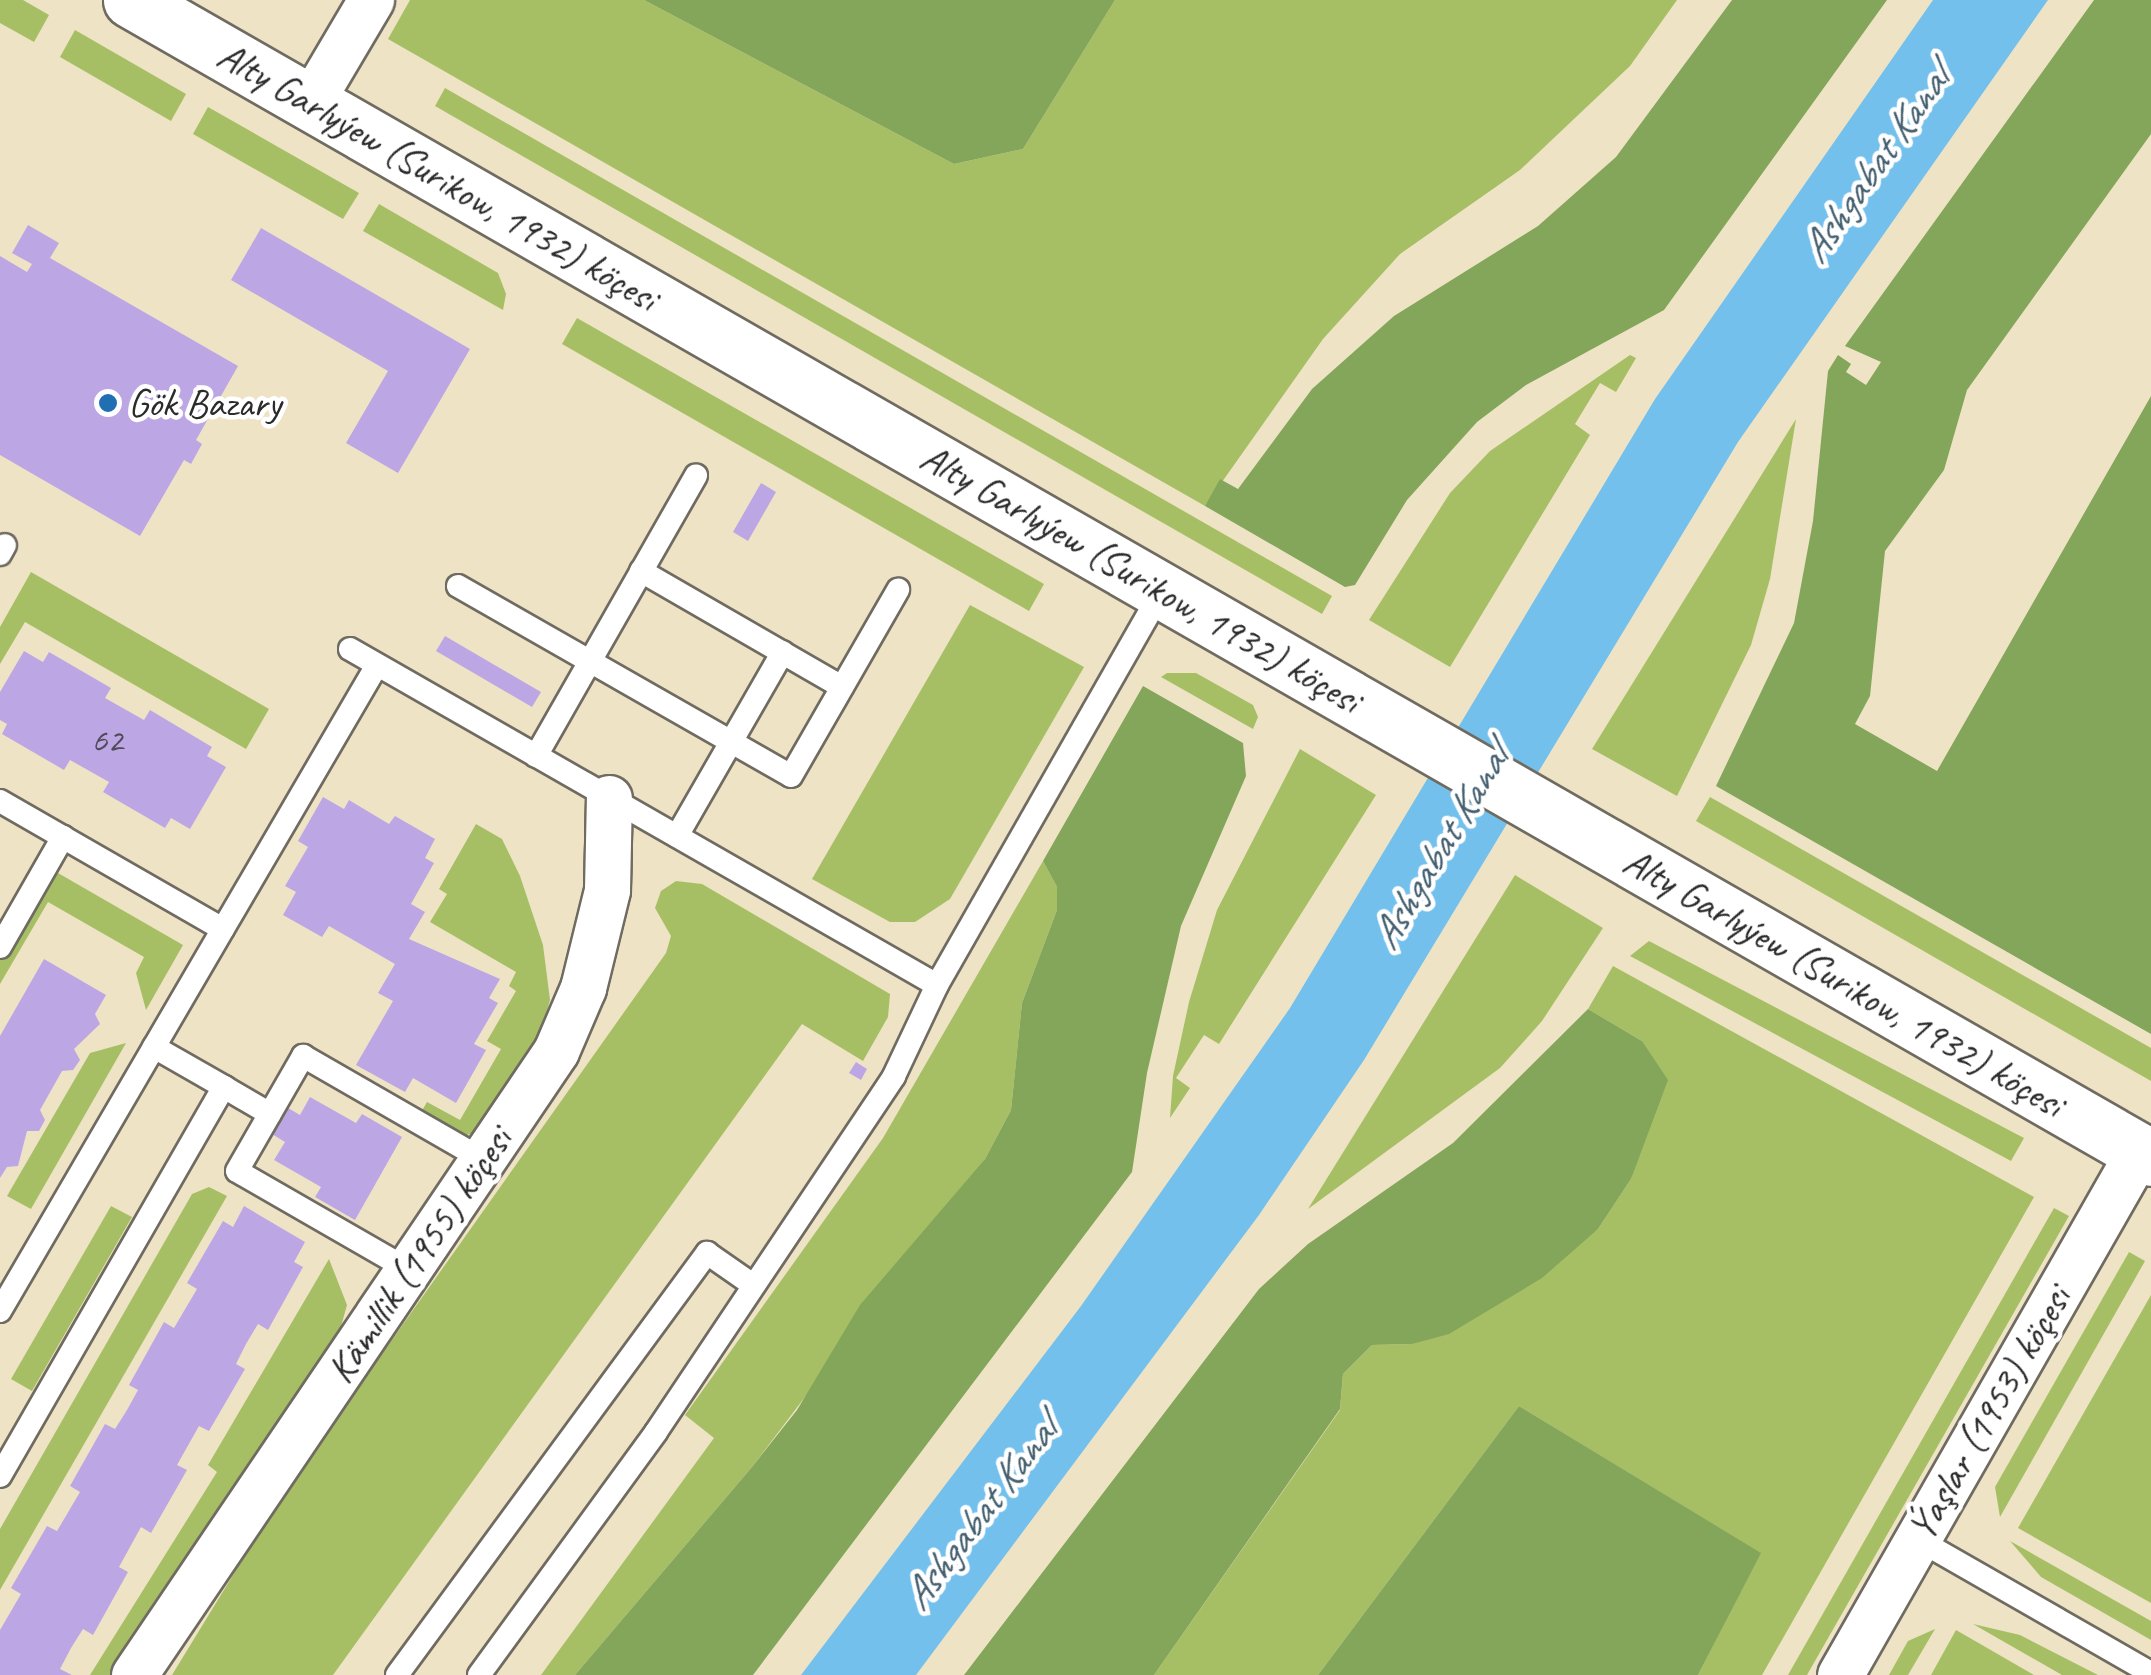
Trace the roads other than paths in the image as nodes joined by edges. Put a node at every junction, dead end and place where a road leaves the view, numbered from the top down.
1 (131, 0) edge
2 (370, 0) edge
3 (310, 103) junction
4 (696, 475) dead end
5 (641, 571) junction
6 (458, 586) dead end
7 (898, 590) dead end
8 (1162, 590) junction
9 (350, 650) dead end
10 (782, 652) junction
11 (590, 661) junction
12 (377, 665) junction
13 (842, 686) junction
14 (731, 742) junction
15 (536, 756) junction
16 (610, 798) junction
17 (0, 801) edge
18 (677, 836) junction
19 (63, 837) junction
20 (223, 929) junction
21 (0, 947) edge
22 (937, 985) junction
23 (154, 1047) junction
24 (224, 1087) junction
25 (270, 1114) junction
26 (2145, 1154) edge
27 (484, 1160) junction
28 (409, 1270) junction
29 (753, 1285) junction
30 (0, 1312) edge
31 (0, 1476) edge
32 (1918, 1540) junction
33 (2151, 1673) edge
34 (134, 1675) edge
35 (397, 1675) edge
36 (479, 1675) edge
37 (1840, 1675) edge

1 - 3 street, Alty Garlyýew (Surikow, 1932) köçesi
2 - 3 street
3 - 8 street, Alty Garlyýew (Surikow, 1932) köçesi
4 - 5 lane
5 - 10 lane
5 - 11 lane
6 - 11 lane
7 - 13 lane
8 - 22 lane
8 - 26 street, Alty Garlyýew (Surikow, 1932) köçesi
9 - 12 lane
10 - 13 lane
10 - 14 lane
11 - 14 lane
11 - 15 lane
12 - 15 lane
12 - 20 lane
13 - 14 lane
14 - 18 lane
15 - 16 lane
16 - 18 lane
16 - 27 street, Kämillik (1955) köçesi
17 - 19 lane
18 - 22 lane
19 - 20 lane
19 - 21 lane
20 - 23 lane
22 - 29 lane
23 - 24 lane
23 - 30 lane
24 - 25 lane
24 - 31 lane
25 - 27 lane
25 - 28 lane
26 - 32 street, Ýaşlar (1953) köçesi
27 - 28 street, Kämillik (1955) köçesi
28 - 34 street, Kämillik (1955) köçesi
29 - 35 lane
29 - 36 lane
32 - 33 lane
32 - 37 street, Ýaşlar (1953) köçesi

